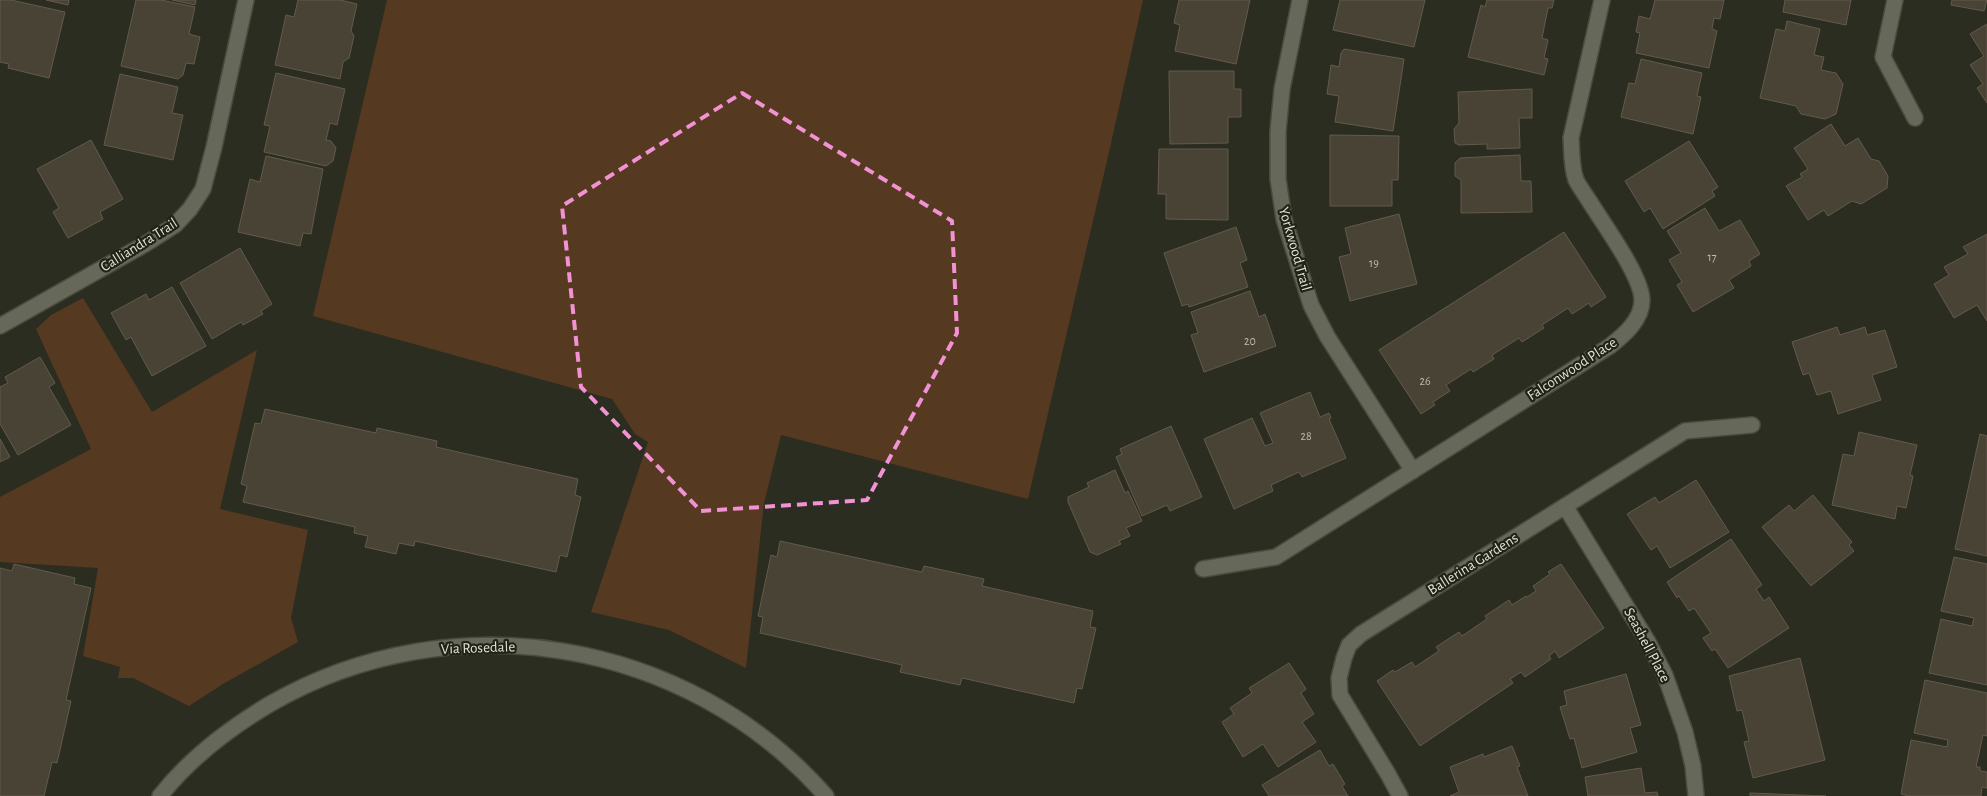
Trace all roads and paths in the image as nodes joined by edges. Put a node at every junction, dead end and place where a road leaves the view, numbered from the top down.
1 (246, 0) edge
2 (1300, 0) edge
3 (1602, 0) edge
4 (1895, 0) edge
5 (1915, 118) dead end
6 (0, 326) edge
7 (1752, 425) dead end
8 (1413, 471) junction
9 (1565, 506) junction
10 (1203, 569) dead end
11 (160, 796) edge
12 (826, 796) edge
13 (1400, 796) edge
14 (1696, 796) edge

1 - 6 street, Calliandra Trail
2 - 8 street, Yorkwood Trail
3 - 8 street, Falconwood Place
4 - 5 street
7 - 9 street, Ballerina Gardens
8 - 10 street, Falconwood Place
9 - 13 street, Ballerina Gardens
9 - 14 street, Seashell Place
11 - 12 street, Via Rosedale

